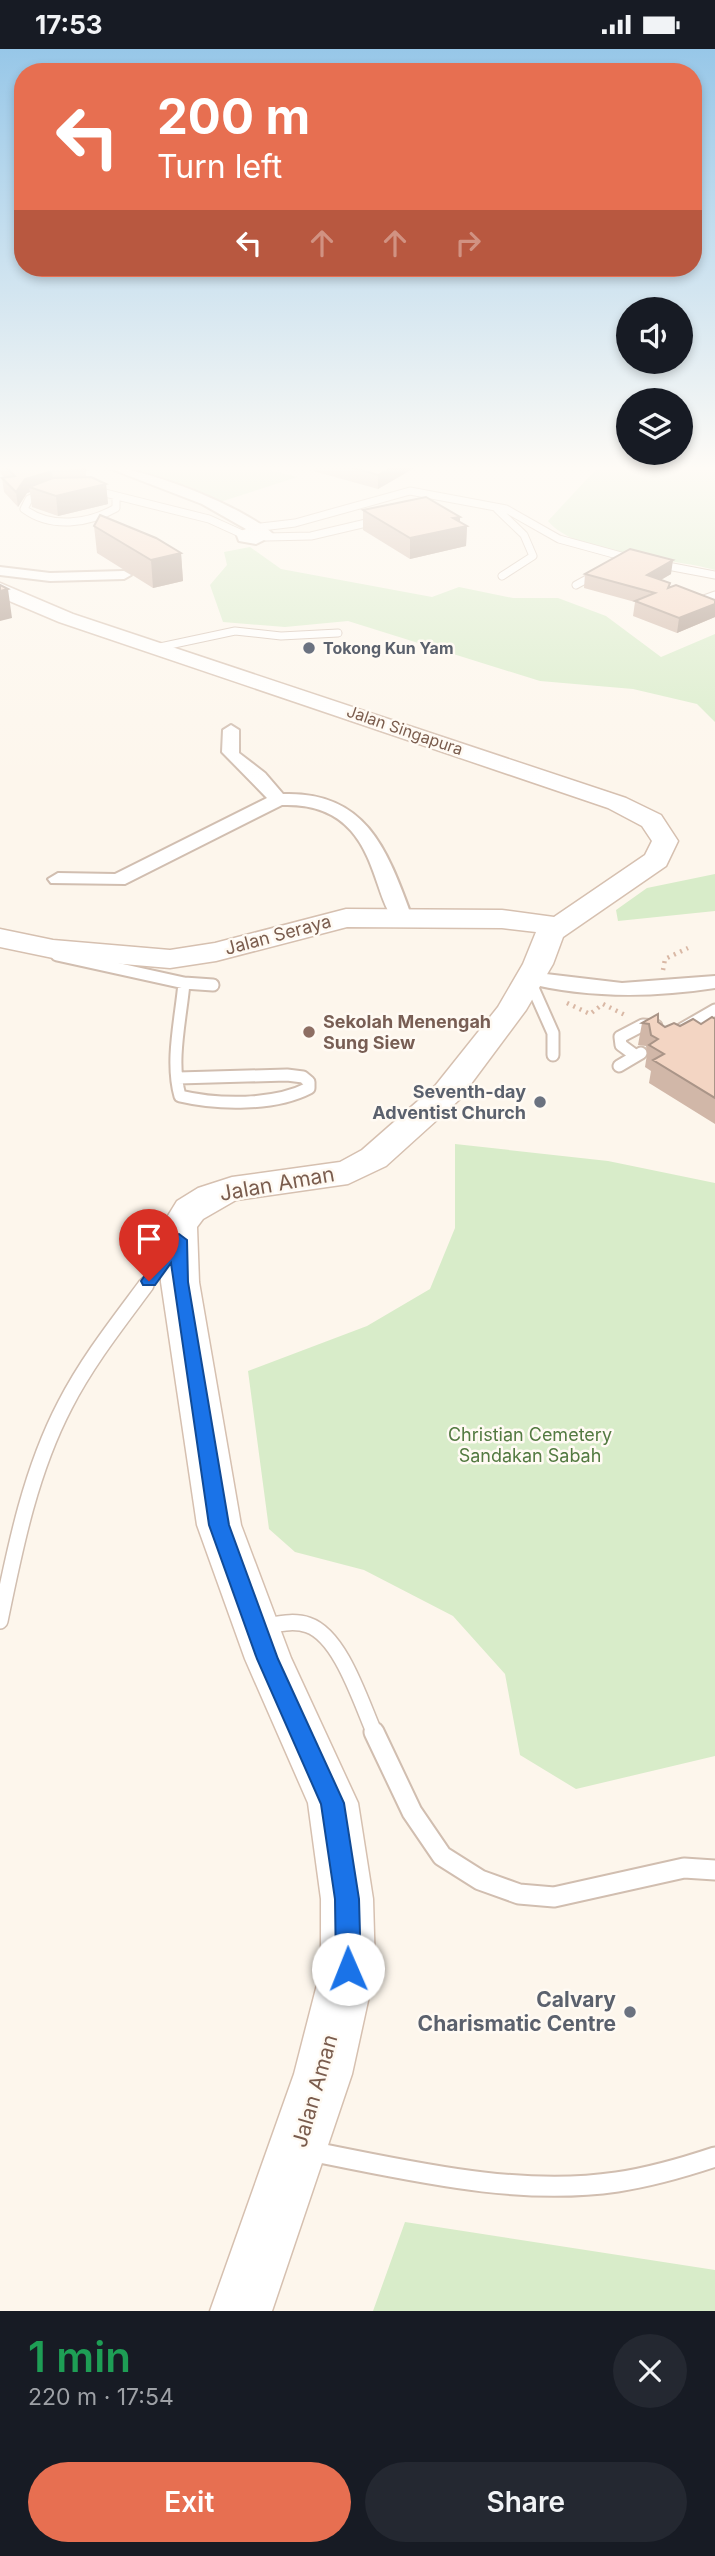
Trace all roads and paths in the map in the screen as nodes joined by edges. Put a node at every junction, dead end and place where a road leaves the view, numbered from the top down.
1 (13, 573) edge
2 (507, 573) edge
3 (598, 573) edge
4 (124, 575) dead end
5 (502, 576) dead end
6 (576, 585) dead end
7 (0, 589) edge
8 (715, 595) edge
9 (701, 600) edge
10 (338, 633) dead end
11 (160, 647) junction
12 (231, 730) dead end
13 (278, 800) junction
14 (58, 879) dead end
15 (402, 916) junction
16 (557, 926) junction
17 (10, 941) edge
18 (688, 948) dead end
19 (529, 978) junction
20 (184, 983) junction
21 (213, 985) dead end
22 (712, 986) edge
23 (666, 988) junction
24 (568, 1004) dead end
25 (713, 1013) edge
26 (643, 1025) junction
27 (553, 1055) dead end
28 (619, 1066) dead end
29 (178, 1078) junction
30 (179, 1240) junction
31 (0, 1621) edge
32 (257, 1626) junction
33 (715, 1870) edge
34 (299, 2149) junction
35 (715, 2157) edge
36 (241, 2311) edge

1 - 4 street
2 - 5 lane
3 - 6 lane
7 - 11 street, Jalan Singapura
8 - 9 lane
10 - 11 lane
11 - 16 street, Jalan Singapura
12 - 13 street
13 - 14 street
13 - 15 street
15 - 16 street, Jalan Seraya
15 - 17 street, Jalan Seraya
16 - 19 street, Jalan Aman
17 - 20 lane
18 - 23 path
19 - 23 street
19 - 27 lane
19 - 30 street, Jalan Aman
20 - 21 lane
20 - 29 lane
22 - 23 street
24 - 26 path
25 - 26 lane
26 - 28 lane
29 - 29 lane
30 - 31 lane
30 - 32 street, Jalan Aman
32 - 33 lane
32 - 34 street, Jalan Aman
34 - 35 lane
34 - 36 street, Jalan Aman

